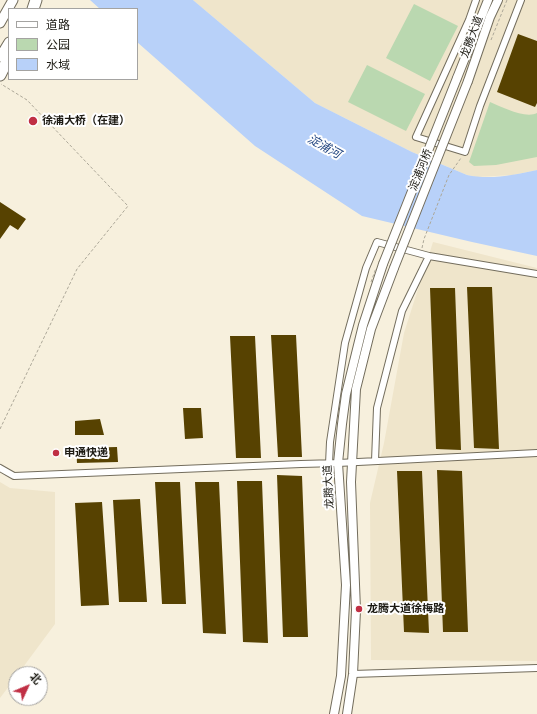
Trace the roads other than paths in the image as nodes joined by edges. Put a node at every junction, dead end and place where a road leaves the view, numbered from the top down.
1 (35, 0) edge
2 (476, 0) edge
3 (488, 0) edge
4 (498, 0) edge
5 (521, 0) edge
6 (29, 8) edge
7 (8, 9) edge
8 (0, 23) edge
9 (8, 46) edge
10 (3, 64) edge
11 (457, 78) joint
12 (468, 81) joint
13 (429, 256) junction
14 (383, 264) joint
15 (394, 268) joint
16 (537, 274) edge
17 (537, 453) edge
18 (375, 462) junction
19 (352, 463) junction
20 (329, 464) junction
21 (338, 464) junction
22 (0, 468) edge
23 (537, 668) edge
24 (353, 674) junction
25 (334, 714) edge
26 (347, 714) edge

1 - 6 main road
2 - 5 street
3 - 11 main road, 龙腾大道
4 - 12 main road, 龙腾大道
7 - 8 main road
9 - 10 main road
11 - 14 main road, 淀浦河桥, bridge
12 - 15 main road, 淀浦河桥, bridge
13 - 16 street
13 - 18 street
13 - 20 street
14 - 21 main road, 龙腾大道
15 - 19 main road, 龙腾大道
17 - 18 street
18 - 19 street
19 - 21 street
19 - 24 main road, 龙腾大道
20 - 21 street
20 - 22 street
21 - 25 main road, 龙腾大道
23 - 24 street
24 - 26 main road, 龙腾大道

